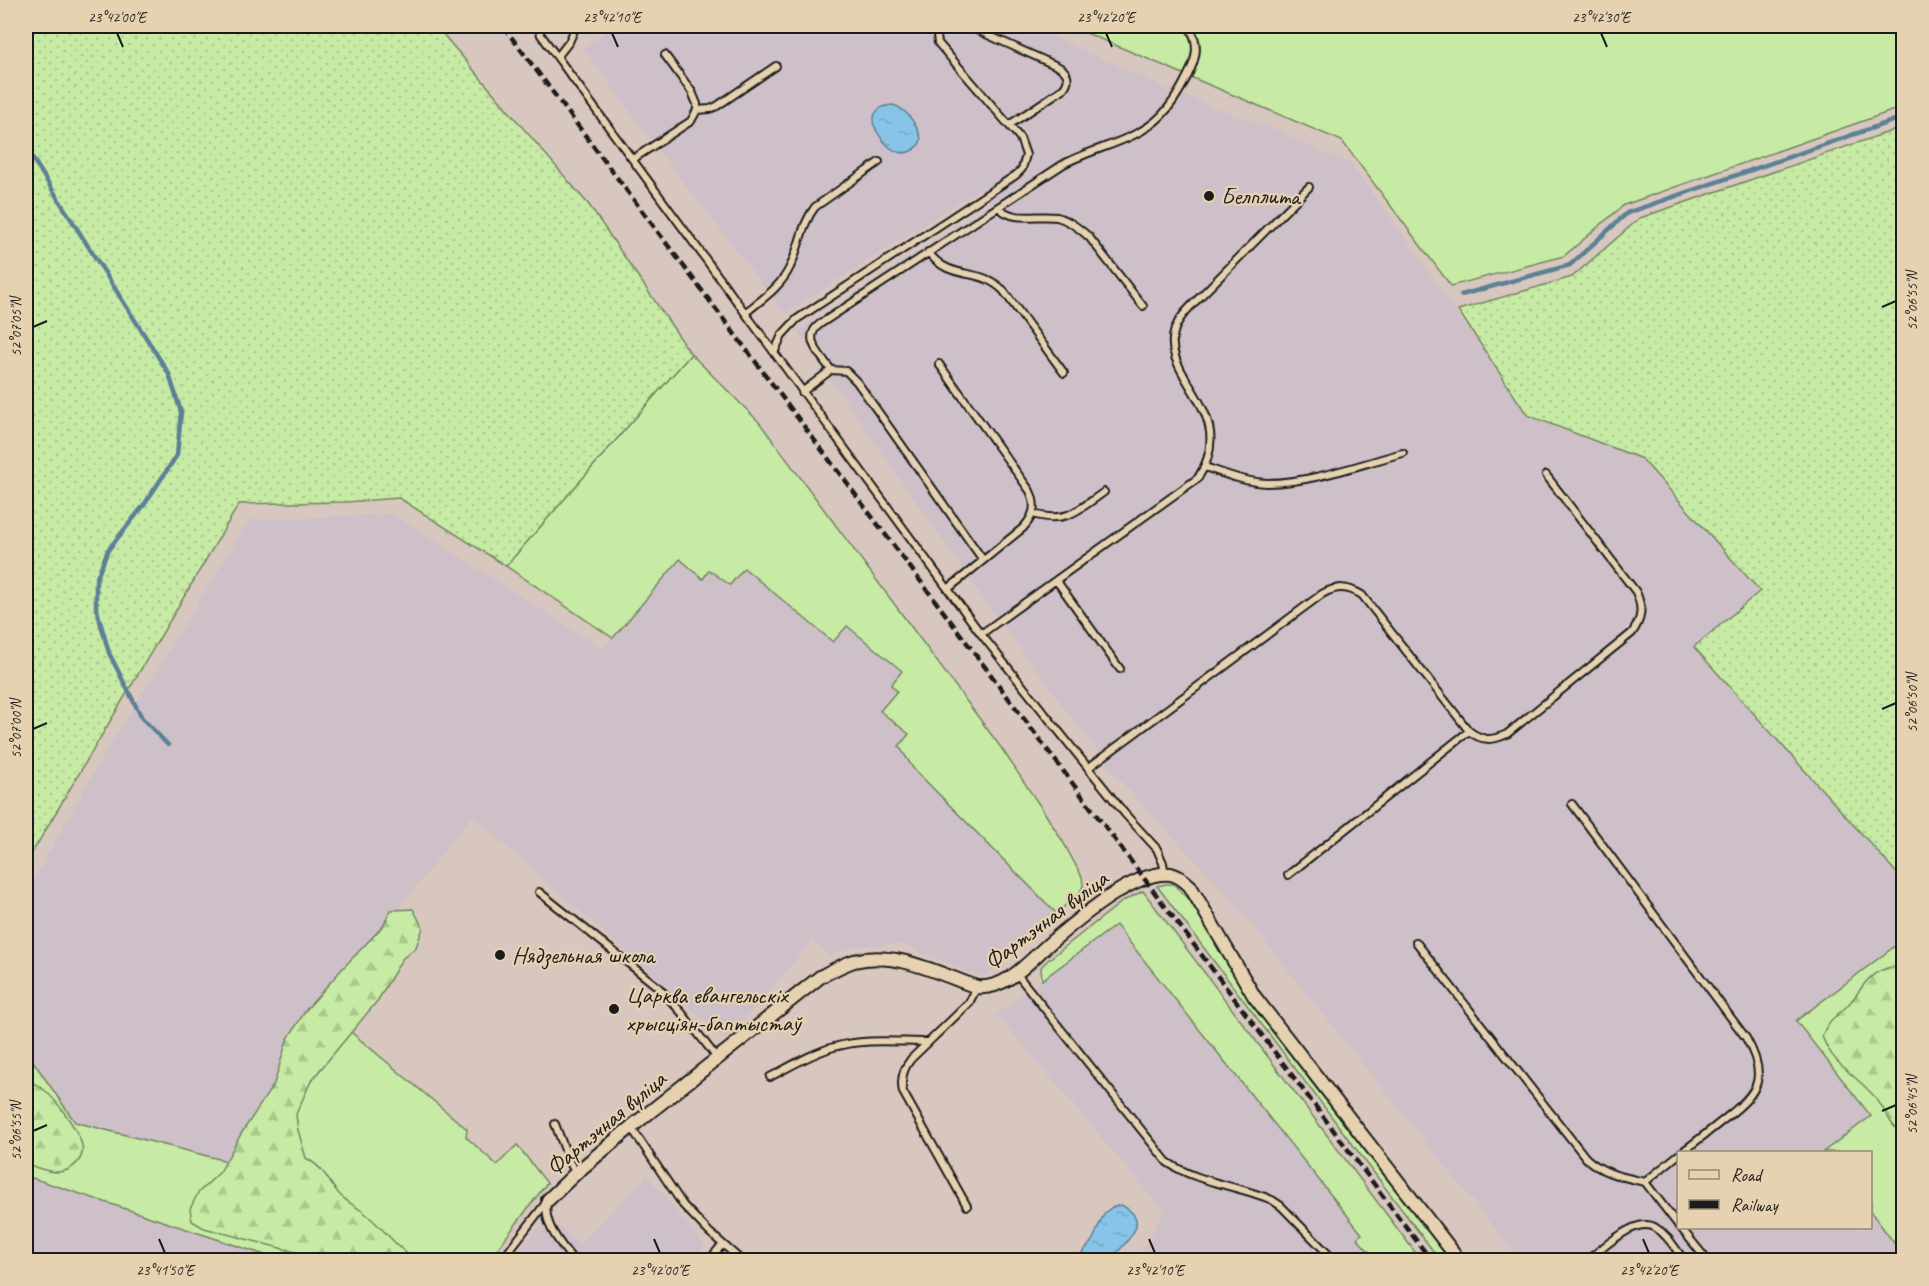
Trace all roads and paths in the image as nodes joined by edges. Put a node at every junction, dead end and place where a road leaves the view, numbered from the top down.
1 (538, 26) edge
2 (576, 26) edge
3 (944, 26) edge
4 (968, 26) edge
5 (1188, 26) edge
6 (665, 55) dead end
7 (558, 56) junction
8 (776, 66) dead end
9 (697, 110) junction
10 (1009, 125) junction
11 (633, 159) junction
12 (879, 162) dead end
13 (1309, 187) dead end
14 (998, 207) junction
15 (928, 252) junction
16 (1143, 306) dead end
17 (745, 313) junction
18 (774, 353) junction
19 (939, 364) dead end
20 (831, 370) junction
21 (1064, 373) dead end
22 (802, 392) junction
23 (1403, 453) dead end
24 (1205, 467) junction
25 (1546, 475) dead end
26 (1104, 492) dead end
27 (1033, 514) junction
28 (983, 560) junction
29 (1056, 580) junction
30 (948, 589) junction
31 (981, 634) junction
32 (1120, 669) dead end
33 (1468, 731) junction
34 (1088, 768) junction
35 (1572, 804) dead end
36 (1165, 874) junction
37 (1288, 875) dead end
38 (539, 892) dead end
39 (1416, 942) dead end
40 (1016, 973) junction
41 (978, 987) junction
42 (929, 1042) junction
43 (718, 1059) junction
44 (770, 1077) dead end
45 (555, 1124) dead end
46 (631, 1127) junction
47 (1683, 1151) edge
48 (1677, 1156) edge
49 (576, 1173) junction
50 (1645, 1182) junction
51 (548, 1200) junction
52 (967, 1206) dead end
53 (1677, 1222) edge
54 (1682, 1229) edge
55 (722, 1245) junction
56 (502, 1260) edge
57 (573, 1260) edge
58 (709, 1260) edge
59 (741, 1260) edge
60 (1334, 1260) edge
61 (1459, 1260) edge
62 (1587, 1260) edge
63 (1684, 1260) edge
64 (1707, 1260) edge

1 - 7 lane
2 - 7 lane
3 - 10 lane
4 - 10 lane
5 - 14 lane
6 - 9 lane
7 - 11 lane
8 - 9 lane
9 - 11 lane
10 - 18 lane
11 - 17 lane
12 - 17 lane
13 - 24 lane
14 - 15 lane
14 - 16 lane
15 - 20 lane
15 - 21 lane
17 - 18 lane
18 - 22 lane
19 - 27 lane
20 - 22 lane
20 - 28 lane
22 - 30 lane
23 - 24 lane
24 - 29 lane
25 - 33 lane
26 - 27 lane
27 - 28 lane
28 - 30 lane
29 - 31 lane
29 - 32 lane
30 - 31 lane
31 - 34 lane
33 - 34 lane
33 - 37 lane
34 - 36 lane
35 - 47 lane
36 - 40 street, Фартэчная вуліца
36 - 61 street
38 - 43 lane
39 - 50 lane
40 - 41 street, Фартэчная вуліца
40 - 60 lane
41 - 42 lane
41 - 43 street, Фартэчная вуліца
42 - 44 lane
42 - 52 lane
43 - 46 street, Фартэчная вуліца
45 - 49 lane
46 - 49 street, Фартэчная вуліца
46 - 55 lane
48 - 50 lane
49 - 51 street, Фартэчная вуліца
50 - 53 lane
51 - 56 lane
51 - 57 lane
54 - 64 lane
55 - 58 lane
55 - 59 lane
62 - 63 lane

